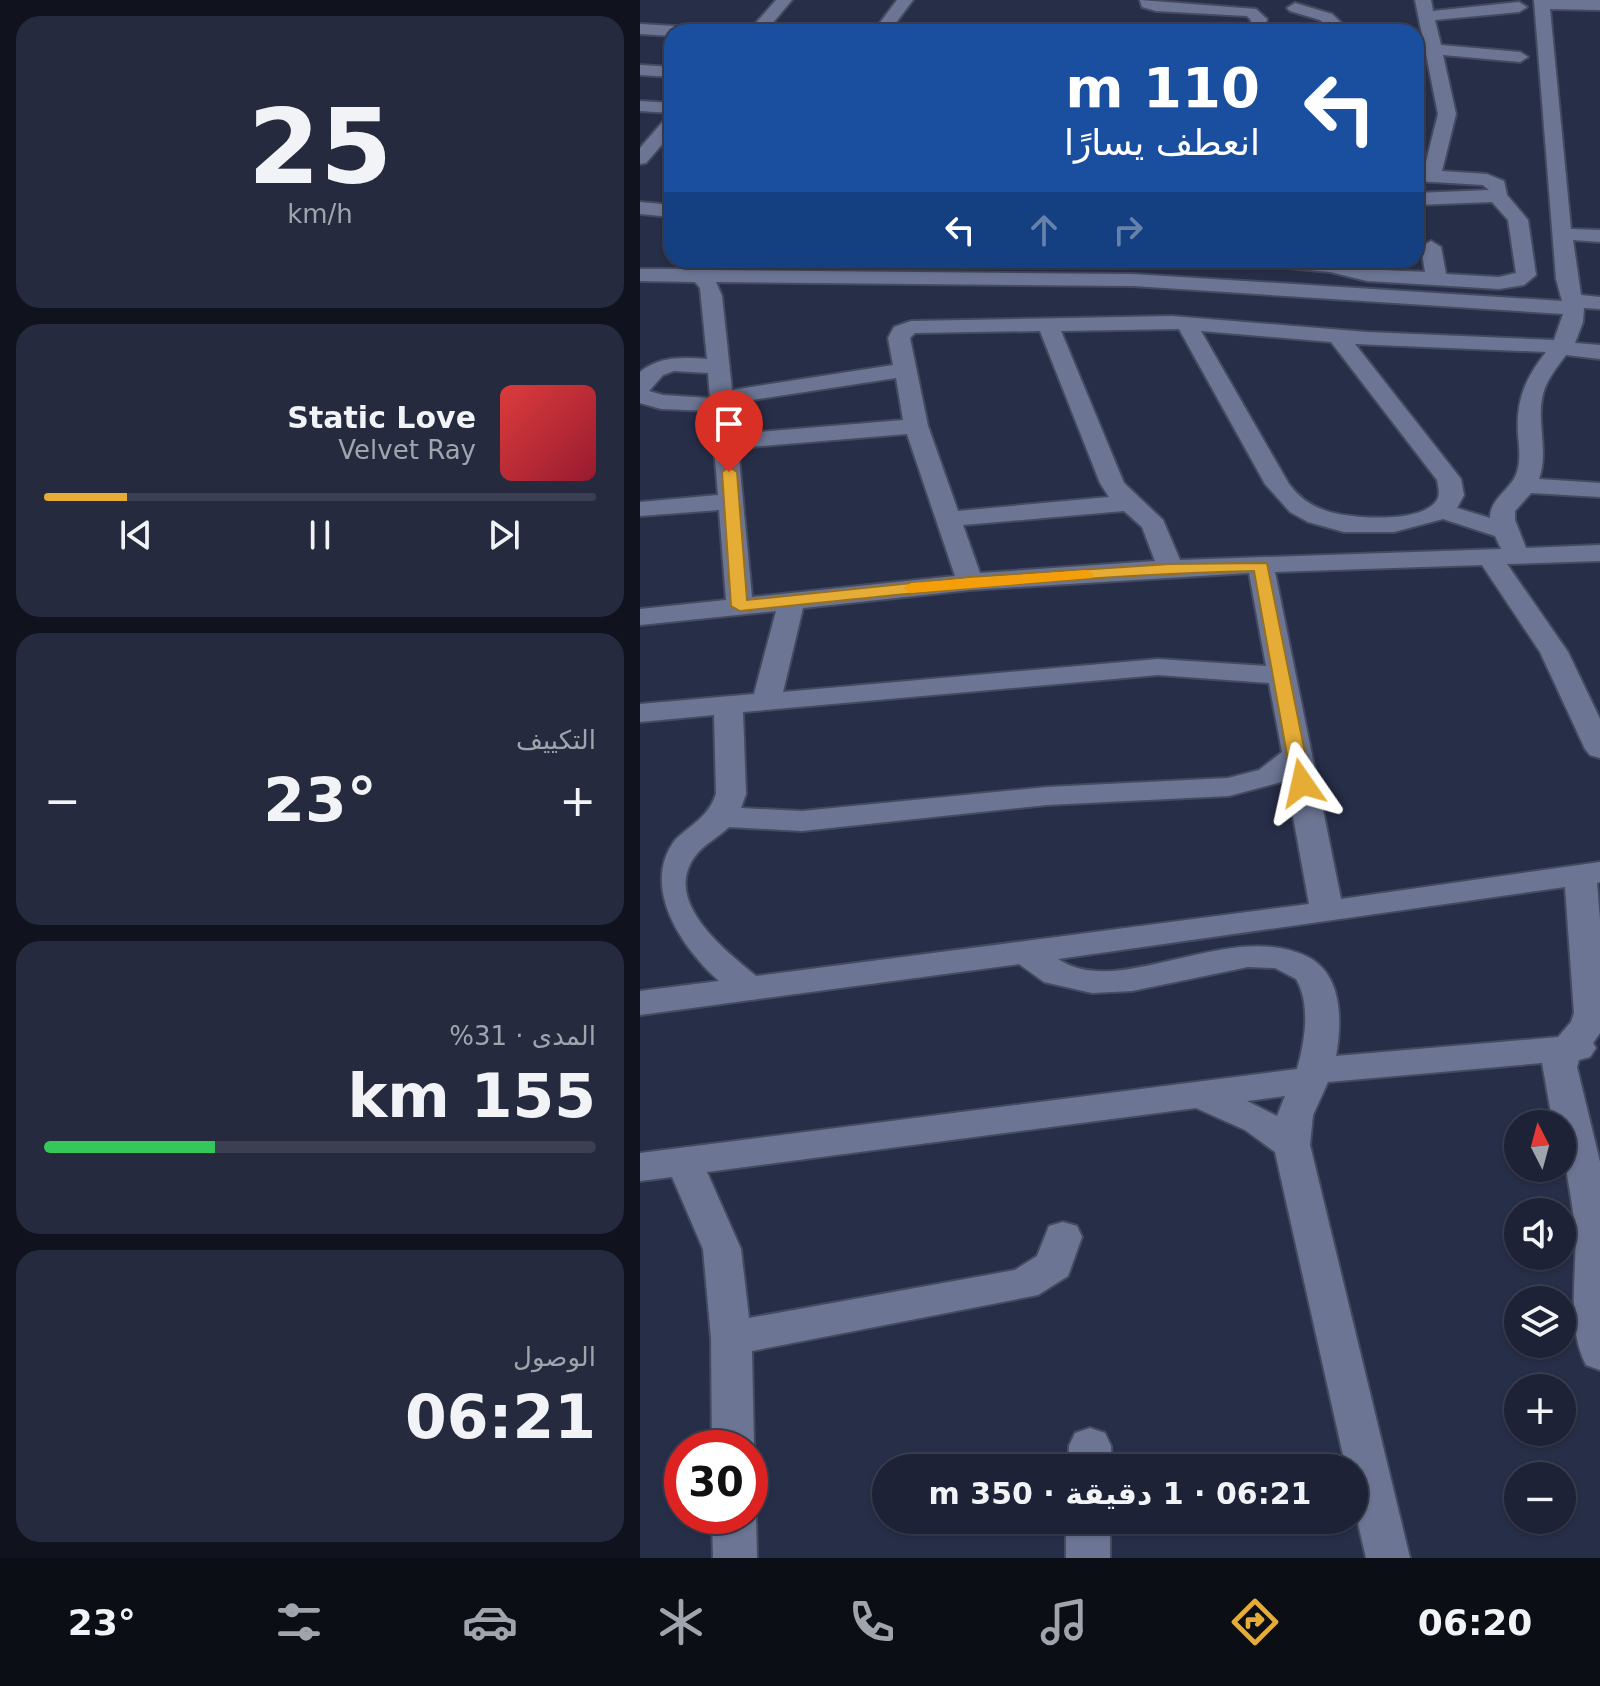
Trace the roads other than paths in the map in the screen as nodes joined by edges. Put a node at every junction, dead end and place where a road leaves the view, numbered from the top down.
1 (783, 0) edge
2 (905, 0) edge
3 (1148, 0) edge
4 (1542, 2) edge
5 (1600, 5) edge
6 (1519, 7) dead end
7 (1295, 8) dead end
8 (1425, 8) edge
9 (763, 24) edge
10 (887, 24) edge
11 (1258, 24) edge
12 (1334, 24) edge
13 (640, 29) edge
14 (664, 30) edge
15 (1424, 48) edge
16 (1520, 57) dead end
17 (640, 70) edge
18 (664, 72) edge
19 (640, 106) edge
20 (664, 108) edge
21 (664, 131) edge
22 (641, 156) edge
23 (1424, 176) edge
24 (1496, 196) junction
25 (1424, 199) edge
26 (640, 208) edge
27 (664, 210) edge
28 (1563, 234) junction
29 (1600, 236) edge
30 (1431, 247) dead end
31 (702, 268) edge
32 (1364, 268) edge
33 (640, 275) edge
34 (1437, 280) junction
35 (1455, 302) junction
36 (1600, 303) edge
37 (1573, 305) junction
38 (1186, 323) junction
39 (1048, 324) junction
40 (1338, 337) junction
41 (1452, 341) junction
42 (1562, 347) junction
43 (1600, 352) edge
44 (719, 367) junction
45 (905, 370) junction
46 (640, 388) edge
47 (640, 395) edge
48 (722, 401) junction
49 (916, 426) junction
50 (727, 442) junction
51 (1522, 485) junction
52 (1600, 490) edge
53 (731, 501) junction
54 (1127, 503) junction
55 (640, 509) edge
56 (1440, 510) junction
57 (950, 519) junction
58 (1504, 531) junction
59 (1600, 553) edge
60 (1503, 557) junction
61 (1261, 567) junction
62 (1170, 568) junction
63 (970, 582) junction
64 (792, 600) junction
65 (740, 606) junction
66 (640, 617) edge
67 (1282, 676) junction
68 (767, 701) junction
69 (728, 704) junction
70 (640, 713) edge
71 (1600, 749) edge
72 (1296, 755) junction
73 (1229, 787) junction
74 (1307, 810) junction
75 (722, 817) junction
76 (1590, 873) edge
77 (650, 880) edge
78 (1327, 912) junction
79 (1023, 951) junction
80 (749, 988) junction
81 (640, 1003) edge
82 (1582, 1048) edge
83 (1312, 1075) junction
84 (1199, 1095) junction
85 (1292, 1145) junction
86 (683, 1161) junction
87 (640, 1167) edge
88 (1063, 1237) dead end
89 (1598, 1248) edge
90 (731, 1338) junction
91 (1600, 1353) edge
92 (733, 1430) edge
93 (734, 1534) edge
94 (1088, 1534) edge
95 (735, 1558) edge
96 (1088, 1558) edge
97 (1388, 1558) edge

1 - 9 street
2 - 10 street
3 - 11 street
4 - 5 street
4 - 28 street
6 - 8 street
7 - 12 street
8 - 15 street
13 - 14 street
15 - 16 street
15 - 23 street
17 - 18 street
19 - 20 street
21 - 22 street
23 - 24 street
24 - 25 street
24 - 34 street
26 - 27 street
28 - 29 street
28 - 37 street
30 - 34 street
31 - 33 street
31 - 35 street
31 - 44 street
32 - 34 street
35 - 37 street
35 - 41 street
36 - 37 street
37 - 42 street
38 - 39 street
38 - 40 street
38 - 56 street
39 - 45 street
39 - 54 street
40 - 41 street
40 - 56 street
41 - 42 street
42 - 43 street
42 - 51 street
44 - 46 street
44 - 48 street
45 - 48 street
45 - 49 street
47 - 48 street
48 - 50 street
49 - 50 street
49 - 57 street
50 - 53 street
51 - 52 street
51 - 58 street
53 - 55 street
53 - 65 street
54 - 57 street
54 - 62 street
56 - 58 street
57 - 63 street
58 - 60 street
59 - 60 street
60 - 61 street
60 - 71 street
61 - 62 street
61 - 67 street
62 - 63 street
63 - 64 street
64 - 65 street
64 - 68 street
65 - 66 street
67 - 68 street
67 - 72 street
68 - 69 street
69 - 70 street
69 - 75 street
72 - 73 street
72 - 74 street
73 - 74 street
73 - 75 street
74 - 78 street
75 - 77 street
76 - 78 street
76 - 82 street
77 - 80 street
78 - 79 street
79 - 80 street
79 - 83 street
80 - 81 street
82 - 83 street
82 - 89 street
83 - 84 street
83 - 85 street
84 - 85 street
84 - 86 street
85 - 97 street
86 - 87 street
86 - 90 street
88 - 90 street
89 - 91 street
90 - 92 street
93 - 95 street
94 - 96 street

